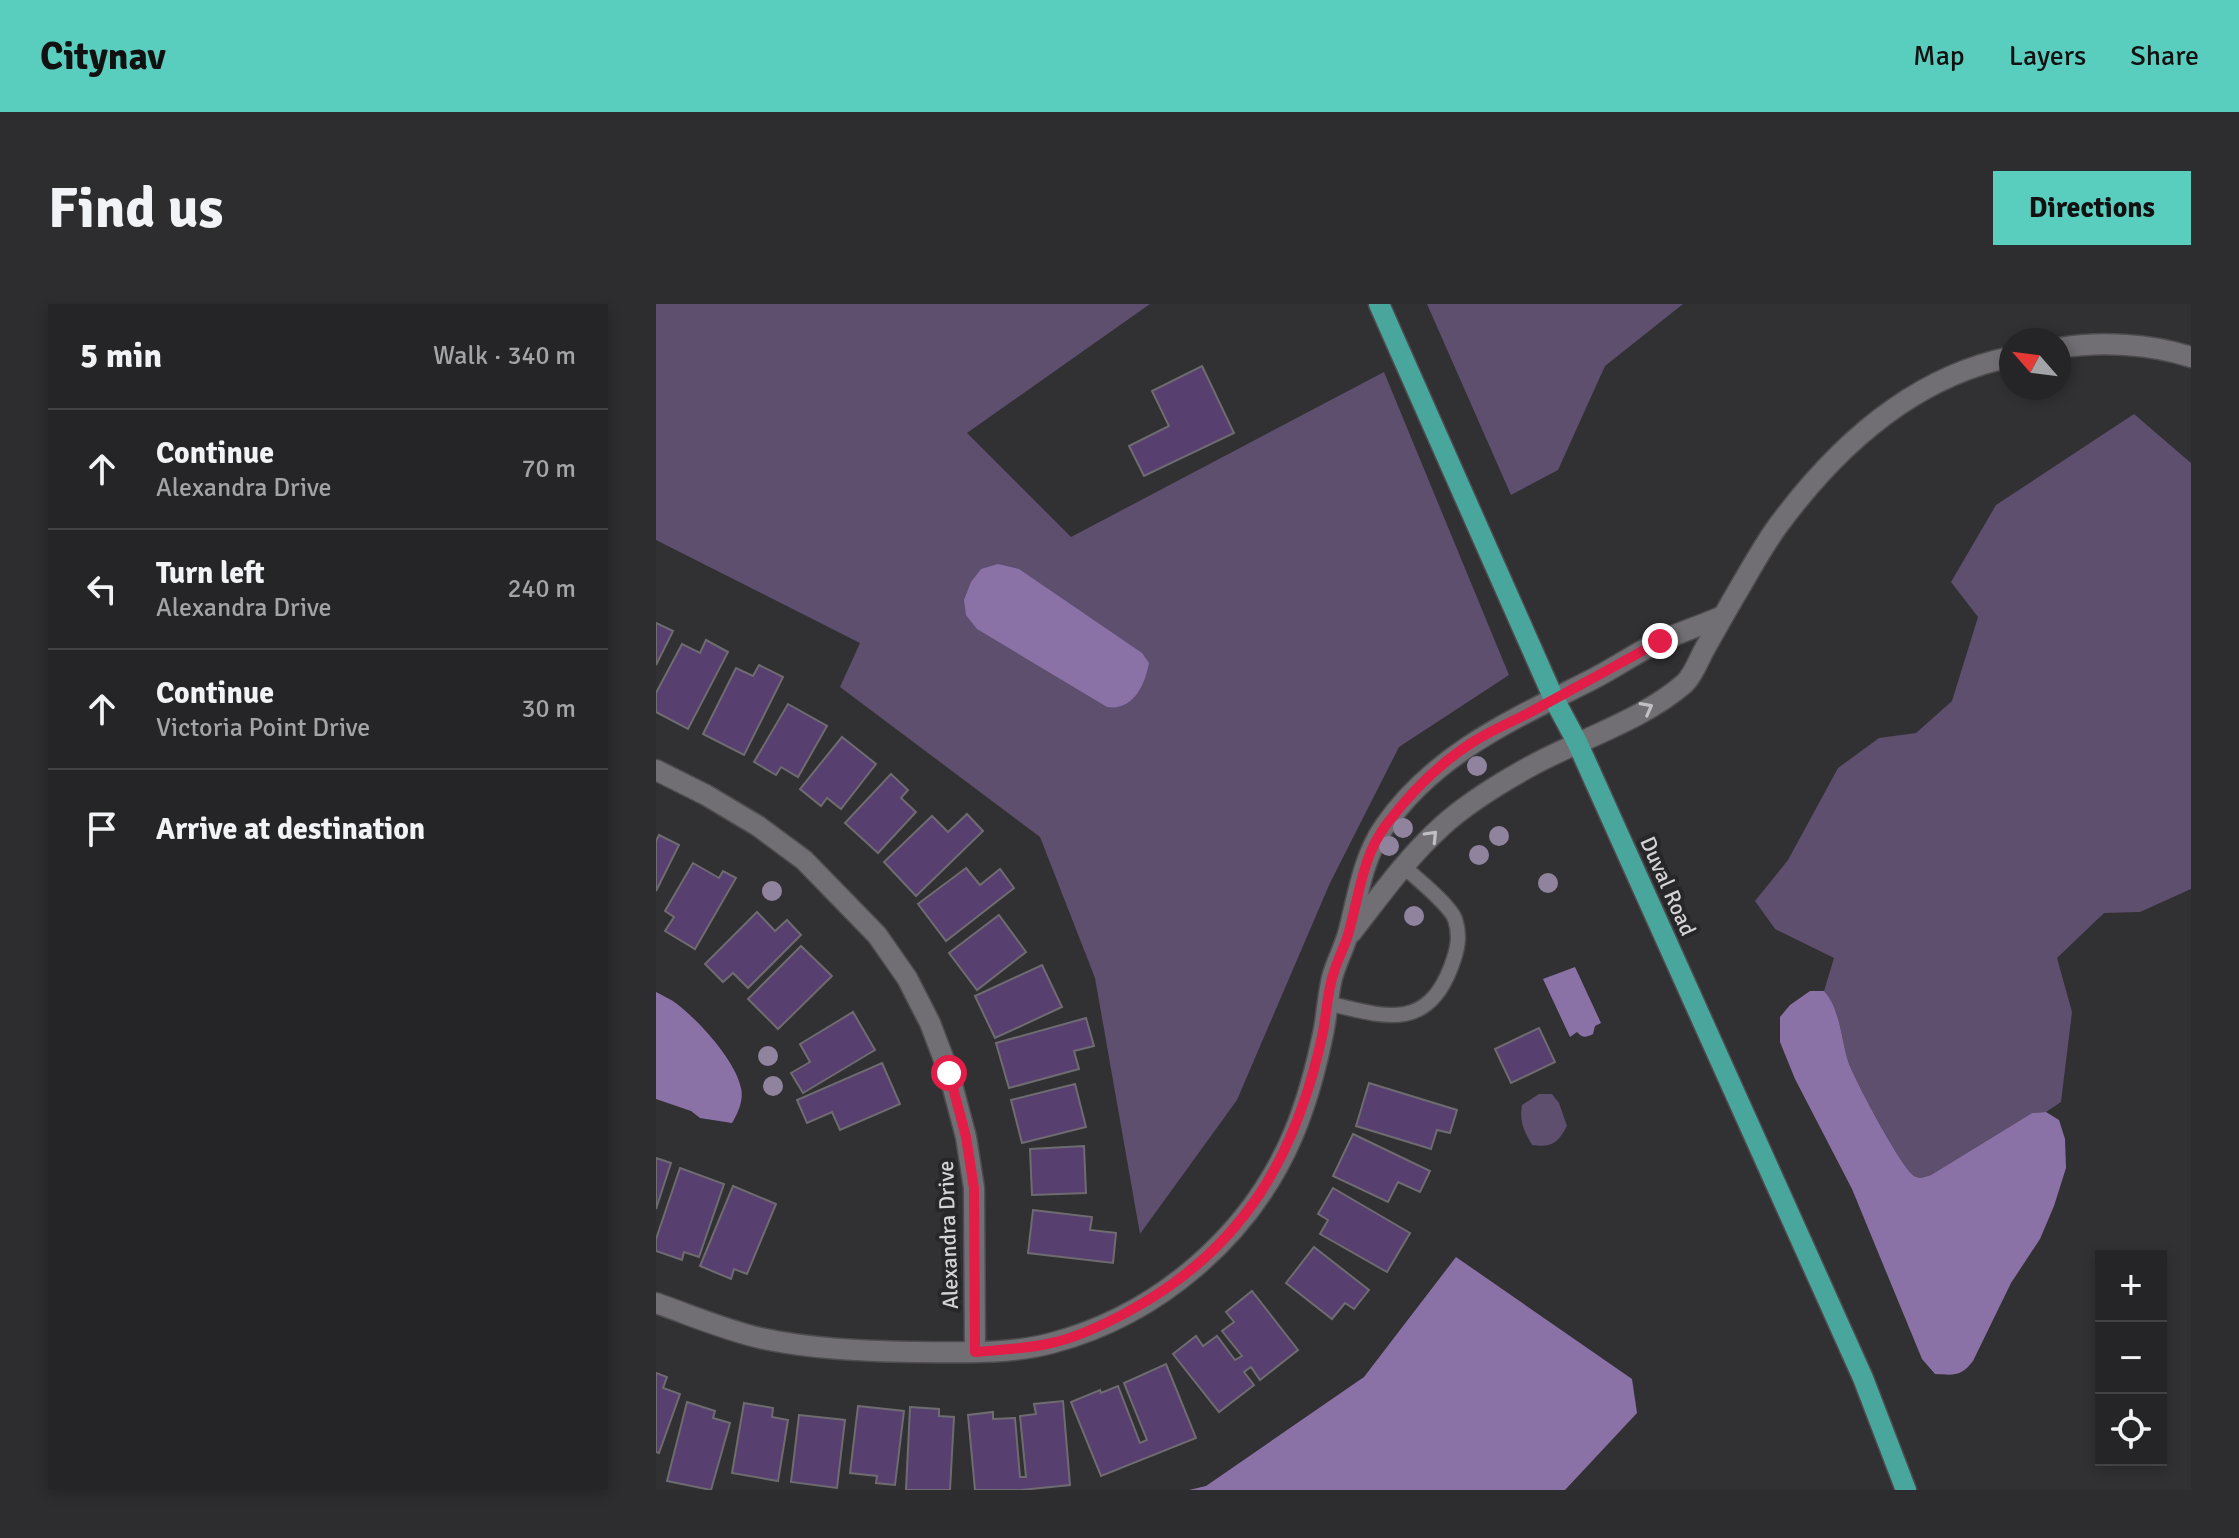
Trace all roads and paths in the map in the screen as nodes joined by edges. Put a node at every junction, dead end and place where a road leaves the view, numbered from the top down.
1 (1379, 304) edge
2 (2071, 347) edge
3 (2191, 357) edge
4 (1999, 360) edge
5 (1723, 616) junction
6 (1554, 699) junction
7 (1577, 742) junction
8 (656, 770) edge
9 (1403, 866) junction
10 (1347, 939) junction
11 (1327, 1003) junction
12 (656, 1303) edge
13 (975, 1352) junction
14 (1906, 1490) edge

1 - 6 main road, Duval Road
2 - 3 street
4 - 5 street
5 - 6 street
7 -> 5 street
6 - 7 main road, Duval Road
6 - 10 street
9 -> 7 street
7 - 14 main road, Duval Road
8 - 13 street, Alexandra Drive
9 - 10 street
9 - 11 lane
10 - 11 street
11 - 13 street
12 - 13 street

